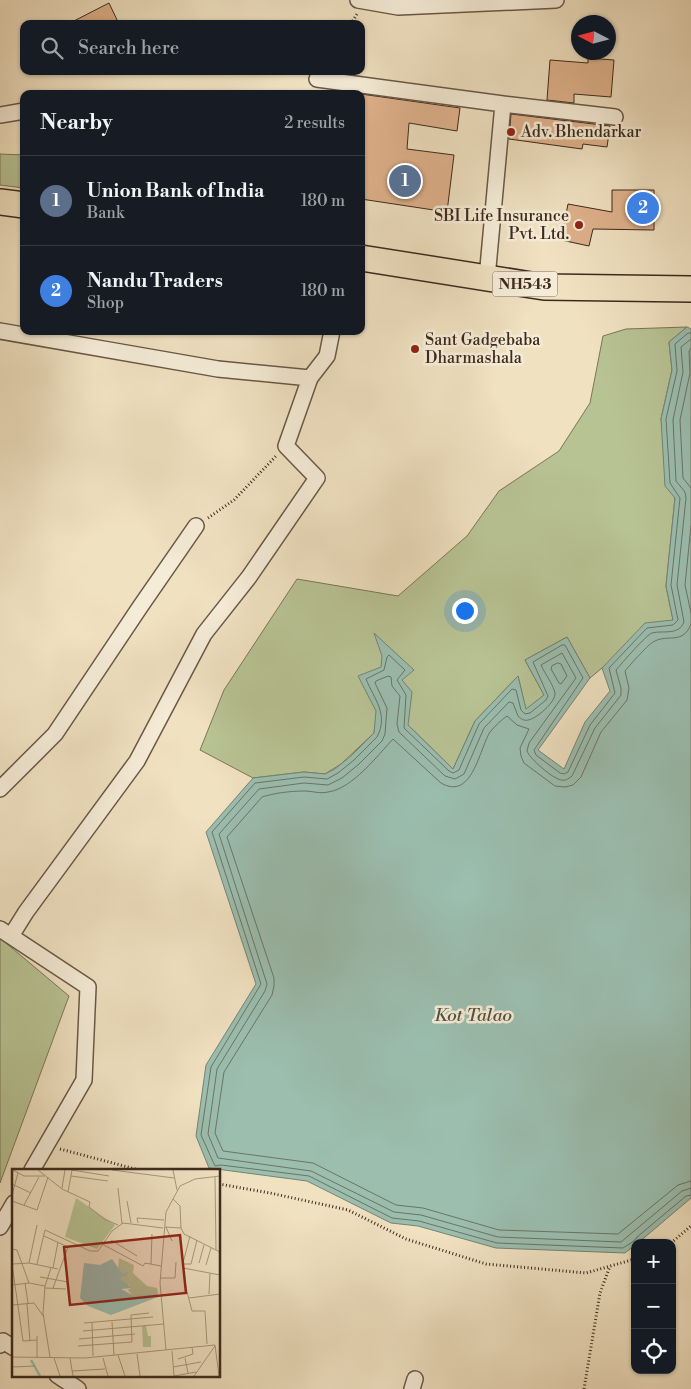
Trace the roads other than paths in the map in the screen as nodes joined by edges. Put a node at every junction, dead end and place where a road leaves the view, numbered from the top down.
1 (358, 0) edge
2 (556, 0) edge
3 (399, 4) edge
4 (318, 79) dead end
5 (503, 104) junction
6 (20, 111) edge
7 (0, 115) edge
8 (615, 117) dead end
9 (0, 202) edge
10 (20, 205) edge
11 (365, 259) edge
12 (487, 278) junction
13 (691, 289) edge
14 (0, 331) edge
15 (20, 334) edge
16 (24, 335) edge
17 (331, 335) edge
18 (310, 378) junction
19 (196, 526) road end
20 (0, 789) edge
21 (5, 933) edge
22 (33, 1169) edge
23 (12, 1206) edge
24 (0, 1227) edge
25 (0, 1345) edge
26 (12, 1347) edge
27 (58, 1376) edge
28 (78, 1389) edge

1 - 3 street
2 - 3 street
4 - 5 street
5 - 8 street
5 - 12 street
6 - 7 street
9 - 10 highway
11 - 12 highway, NH543
12 - 13 highway, NH543
14 - 15 street
16 - 18 street
17 - 18 street
18 - 21 street
19 - 20 street
21 - 22 street
23 - 24 street
25 - 26 street
27 - 28 street

